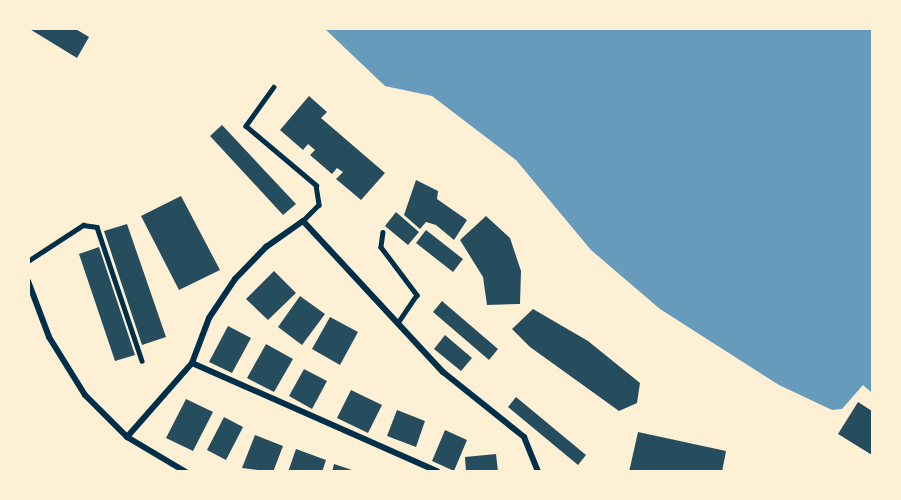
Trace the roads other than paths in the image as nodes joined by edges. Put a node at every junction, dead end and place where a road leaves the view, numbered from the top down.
1 (274, 87) dead end
2 (303, 221) junction
3 (383, 232) dead end
4 (28, 261) edge
5 (28, 281) edge
6 (398, 323) junction
7 (142, 361) dead end
8 (192, 363) junction
9 (127, 437) junction
10 (186, 471) edge
11 (437, 471) edge
12 (538, 471) edge

1 - 2 lane
2 - 6 street
2 - 8 street
3 - 6 lane
4 - 7 lane
5 - 9 street
6 - 12 street
8 - 9 street
8 - 11 street
9 - 10 street

